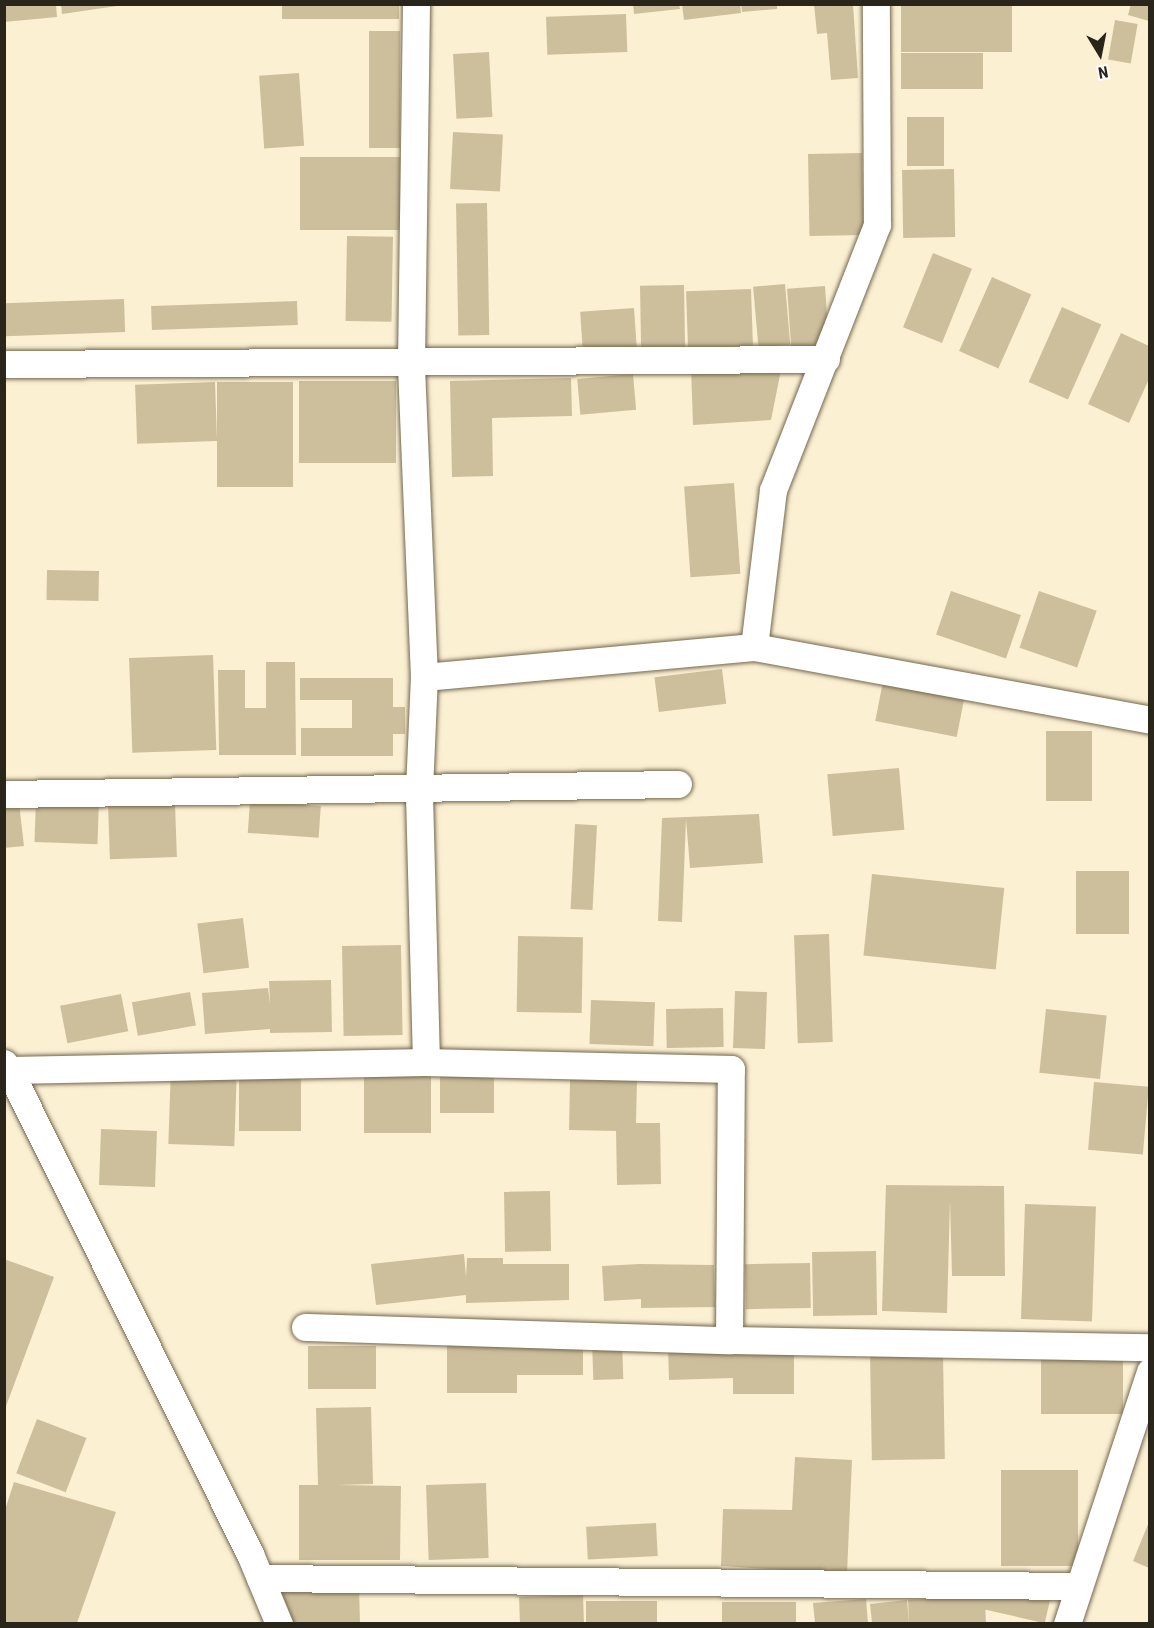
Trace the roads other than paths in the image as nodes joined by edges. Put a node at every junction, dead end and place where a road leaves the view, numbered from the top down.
1 (416, 4) edge
2 (876, 4) edge
3 (826, 359) junction
4 (411, 362) junction
5 (4, 364) edge
6 (754, 647) junction
7 (424, 677) junction
8 (1149, 720) edge
9 (678, 784) dead end
10 (419, 790) junction
11 (4, 794) edge
12 (426, 1062) junction
13 (7, 1067) edge
14 (305, 1327) dead end
15 (729, 1340) junction
16 (1149, 1347) edge
17 (1149, 1371) edge
18 (260, 1578) junction
19 (1079, 1586) junction
20 (279, 1623) edge
21 (1067, 1623) edge

1 - 4 street
2 - 3 street
3 - 4 street
3 - 6 street
4 - 5 street
4 - 7 street
6 - 7 street
6 - 8 street
7 - 10 street
9 - 10 street
10 - 11 street
10 - 12 street
12 - 13 street
12 - 15 street
13 - 18 street
14 - 15 street
15 - 16 street
17 - 19 street
18 - 19 street
18 - 20 street
19 - 21 street

